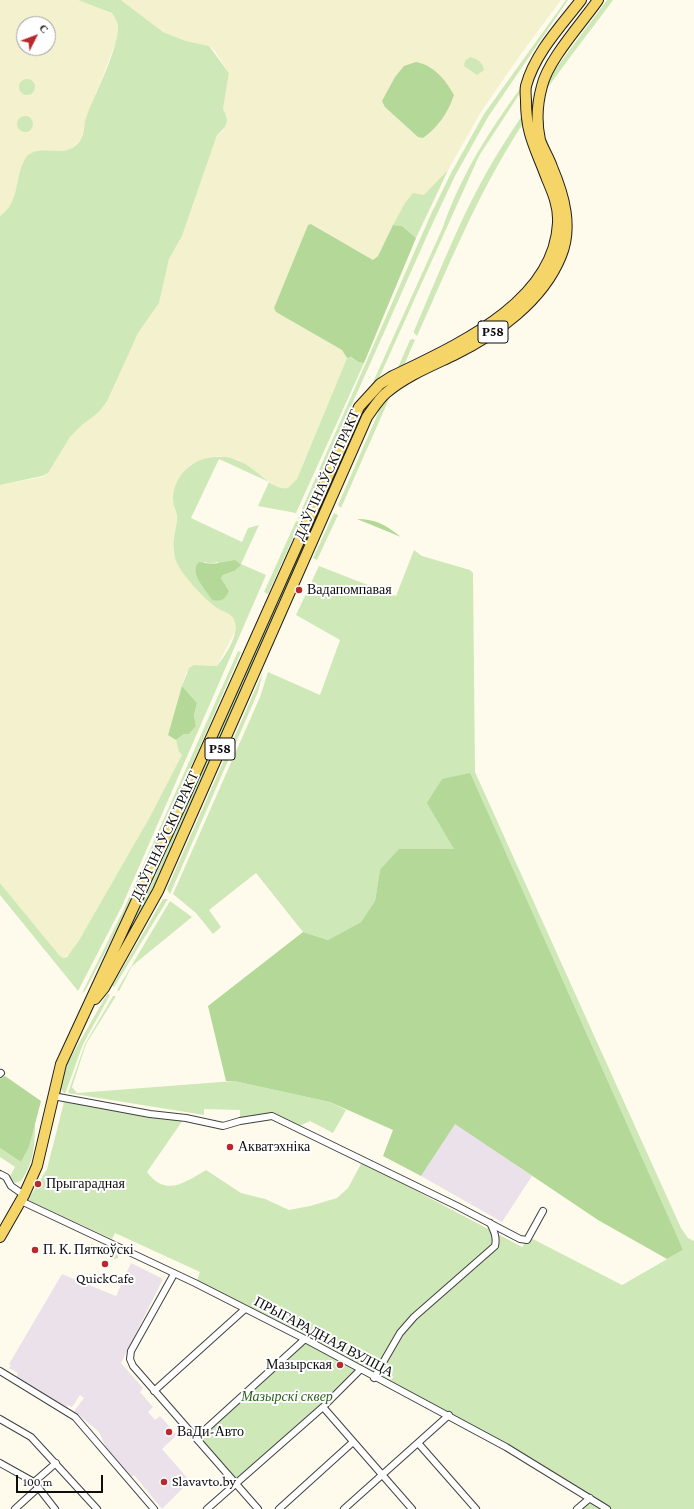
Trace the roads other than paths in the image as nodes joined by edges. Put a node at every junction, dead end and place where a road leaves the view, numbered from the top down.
1 (581, 0) edge
2 (598, 0) edge
3 (339, 449) junction
4 (350, 454) junction
5 (90, 1005) junction
6 (53, 1096) junction
7 (0, 1174) edge
8 (23, 1198) junction
9 (543, 1211) dead end
10 (489, 1223) junction
11 (0, 1237) edge
12 (174, 1274) junction
13 (245, 1309) junction
14 (305, 1339) junction
15 (360, 1370) junction
16 (0, 1371) edge
17 (374, 1378) junction
18 (154, 1391) junction
19 (323, 1406) junction
20 (449, 1415) junction
21 (0, 1418) edge
22 (196, 1438) junction
23 (353, 1442) junction
24 (418, 1442) junction
25 (0, 1462) edge
26 (56, 1463) junction
27 (383, 1474) junction
28 (34, 1482) junction
29 (236, 1484) junction
30 (38, 1488) junction
31 (590, 1498) junction
32 (15, 1509) edge
33 (55, 1509) edge
34 (97, 1509) edge
35 (154, 1509) edge
36 (207, 1509) edge
37 (258, 1509) edge
38 (279, 1509) edge
39 (344, 1509) edge
40 (412, 1509) edge
41 (476, 1509) edge
42 (577, 1509) edge
43 (607, 1509) edge

1 - 3 main road, ДАЎГІНАЎСКІ ТРАКТ / Р58
2 - 4 main road, ДАЎГІНАЎСКІ ТРАКТ / Р58
3 - 4 main road
3 - 5 main road, ДАЎГІНАЎСКІ ТРАКТ / Р58
4 - 5 main road, ДАЎГІНАЎСКІ ТРАКТ / Р58
5 - 6 main road, ДАЎГІНАЎСКІ ТРАКТ / Р58
6 - 8 main road, ДАЎГІНАЎСКІ ТРАКТ / Р58
6 - 10 street
7 - 8 street, ПРЫГАРАДНАЯ ВУЛІЦА
8 - 11 main road, ДАЎГІНАЎСКІ ТРАКТ / Р58
8 - 12 street, ПРЫГАРАДНАЯ ВУЛІЦА
9 - 10 street
10 - 17 street
12 - 13 street, ПРЫГАРАДНАЯ ВУЛІЦА
12 - 18 street
13 - 14 street, ПРЫГАРАДНАЯ ВУЛІЦА
13 - 18 street
14 - 15 street, ПРЫГАРАДНАЯ ВУЛІЦА
14 - 22 street
15 - 17 street, ПРЫГАРАДНАЯ ВУЛІЦА
15 - 19 street
16 - 35 street
17 - 20 street, ПРЫГАРАДНАЯ ВУЛІЦА
18 - 22 street
19 - 23 street
19 - 29 street
20 - 24 street
20 - 31 street, ПРЫГАРАДНАЯ ВУЛІЦА
21 - 26 street
22 - 29 street
23 - 27 street
23 - 38 street
24 - 27 street
24 - 41 street
25 - 28 street
26 - 28 street
26 - 34 street
27 - 39 street
27 - 40 street
28 - 30 street
29 - 36 street
29 - 37 street
30 - 32 street
30 - 33 street
31 - 42 street
31 - 43 street, ПРЫГАРАДНАЯ ВУЛІЦА

